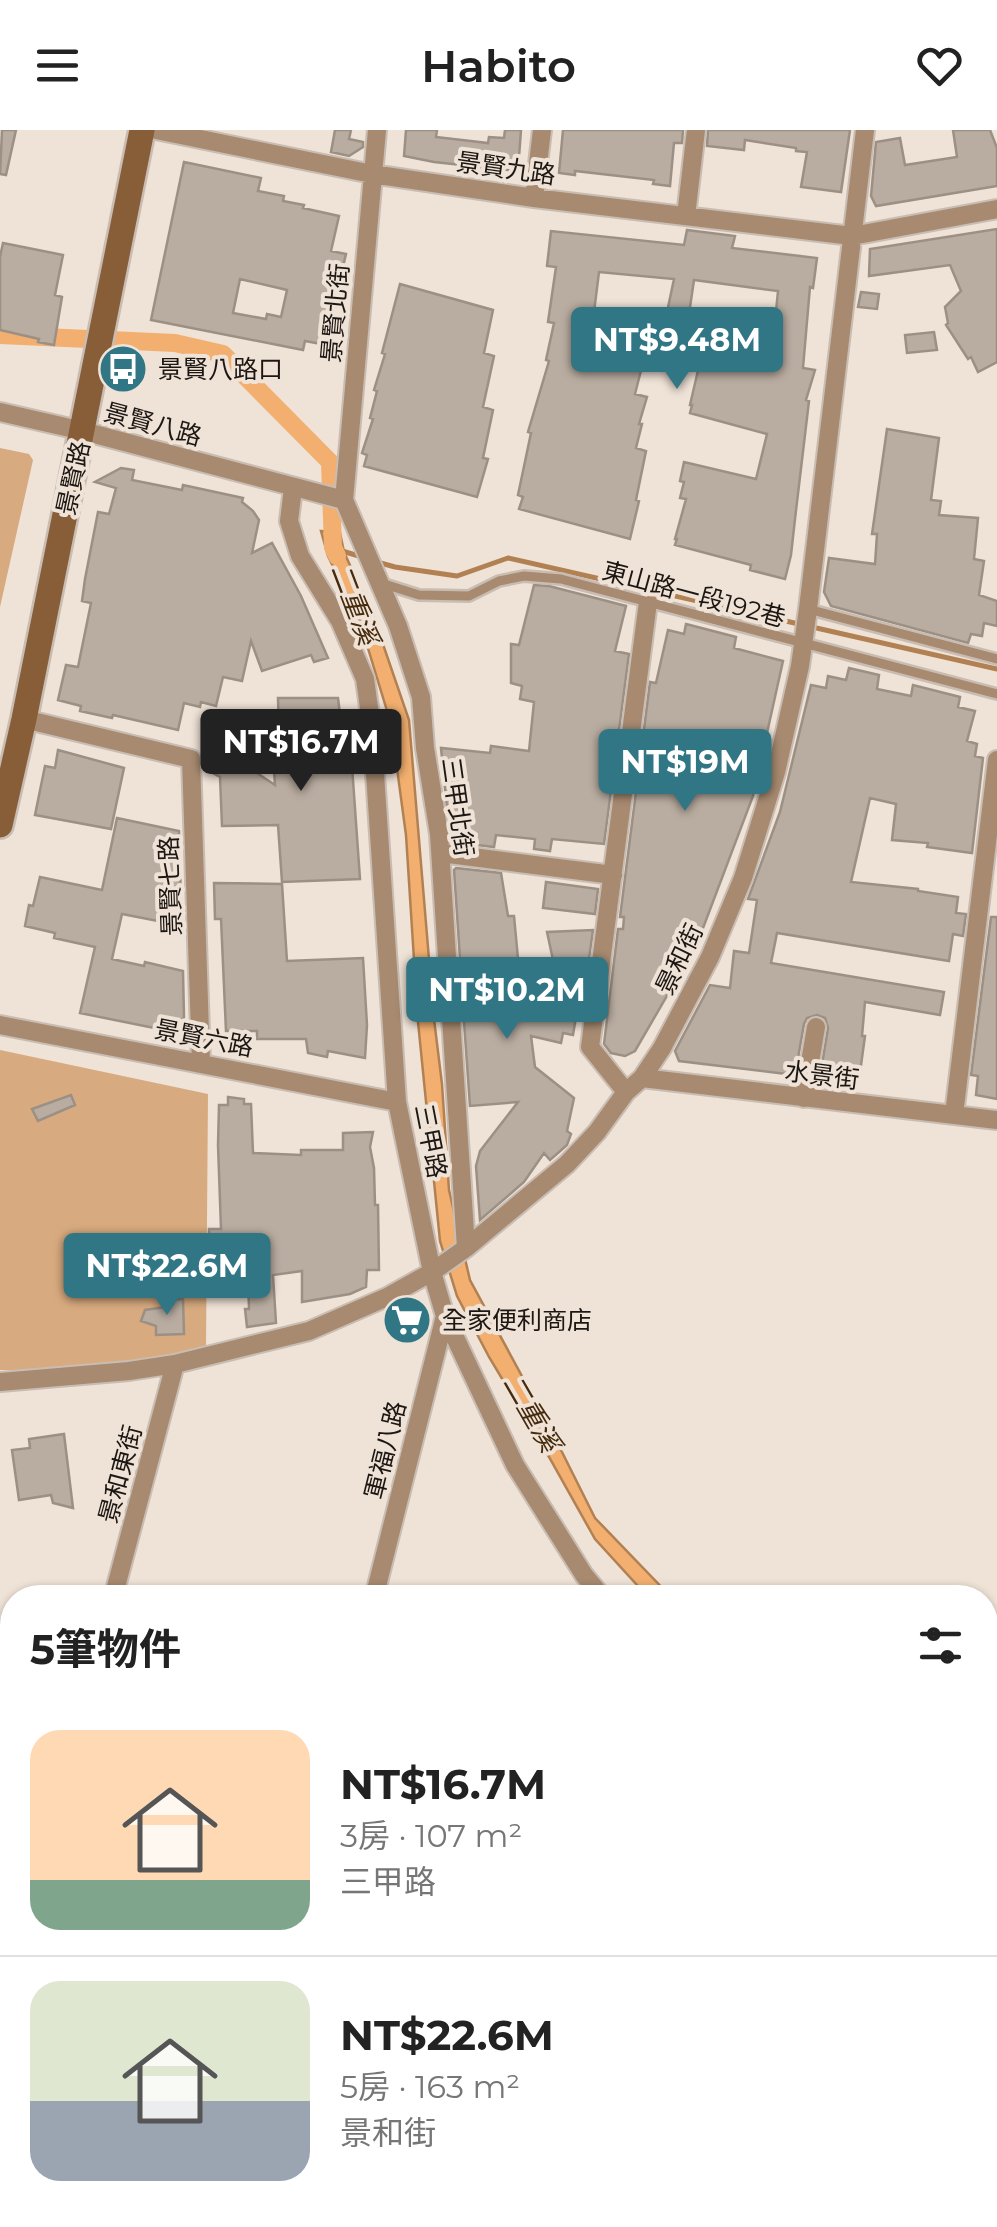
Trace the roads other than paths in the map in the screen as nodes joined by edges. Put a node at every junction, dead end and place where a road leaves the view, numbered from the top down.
1 (142, 130) edge
2 (156, 130) edge
3 (377, 130) edge
4 (542, 130) edge
5 (696, 130) edge
6 (865, 130) edge
7 (372, 174) junction
8 (534, 198) junction
9 (997, 209) edge
10 (686, 216) junction
11 (852, 236) junction
12 (0, 412) edge
13 (83, 432) junction
14 (292, 488) junction
15 (344, 500) junction
16 (381, 583) junction
17 (648, 602) junction
18 (808, 608) junction
19 (803, 643) junction
20 (997, 659) edge
21 (997, 694) edge
22 (24, 719) junction
23 (997, 760) edge
24 (0, 825) edge
25 (441, 852) junction
26 (612, 874) junction
27 (990, 879) edge
28 (0, 1025) edge
29 (816, 1028) dead end
30 (202, 1062) junction
31 (642, 1078) junction
32 (626, 1092) junction
33 (804, 1098) junction
34 (398, 1102) junction
35 (954, 1115) junction
36 (997, 1120) edge
37 (466, 1248) junction
38 (432, 1272) junction
39 (445, 1316) junction
40 (174, 1364) junction
41 (0, 1382) edge
42 (116, 1585) edge
43 (377, 1585) edge
44 (593, 1585) edge

1 - 13 street, 景賢路
2 - 7 street, 景賢九路
3 - 7 street, 景賢北街
4 - 8 street
5 - 10 street
6 - 11 street, 景和街
7 - 8 street, 景賢九路
7 - 15 street, 景賢北街
8 - 10 street, 景賢九路
9 - 11 street, 景賢九路
10 - 11 street, 景賢九路
11 - 18 street, 景和街
12 - 13 street, 景賢八路
13 - 14 street, 景賢八路
13 - 22 street, 景賢路
14 - 15 street
14 - 34 street, 三甲路
15 - 16 street, 三甲北街
16 - 17 lane, 東山路一段192巷
16 - 25 street, 三甲北街
17 - 19 lane, 東山路一段192巷
17 - 26 street
18 - 19 street, 景和街
18 - 20 lane, 東山路一段192巷
19 - 21 lane, 東山路一段192巷
19 - 31 street, 景和街
22 - 24 street, 景賢路
22 - 30 street, 景賢七路
23 - 27 street
25 - 26 street
25 - 37 street, 三甲北街
26 - 32 street
27 - 35 street
28 - 30 street, 景賢六路
29 - 33 street
30 - 34 street, 景賢六路
31 - 32 street, 景和街
31 - 33 street, 水景街
32 - 37 street, 景和街
33 - 35 street, 水景街
34 - 38 street, 三甲路
35 - 36 street, 水景街
37 - 38 street, 景和街
38 - 39 street, 三甲路
38 - 40 street, 景和街
39 - 43 street, 軍福八路
39 - 44 street, 三甲路
40 - 41 street, 景和街
40 - 42 street, 景和東街

